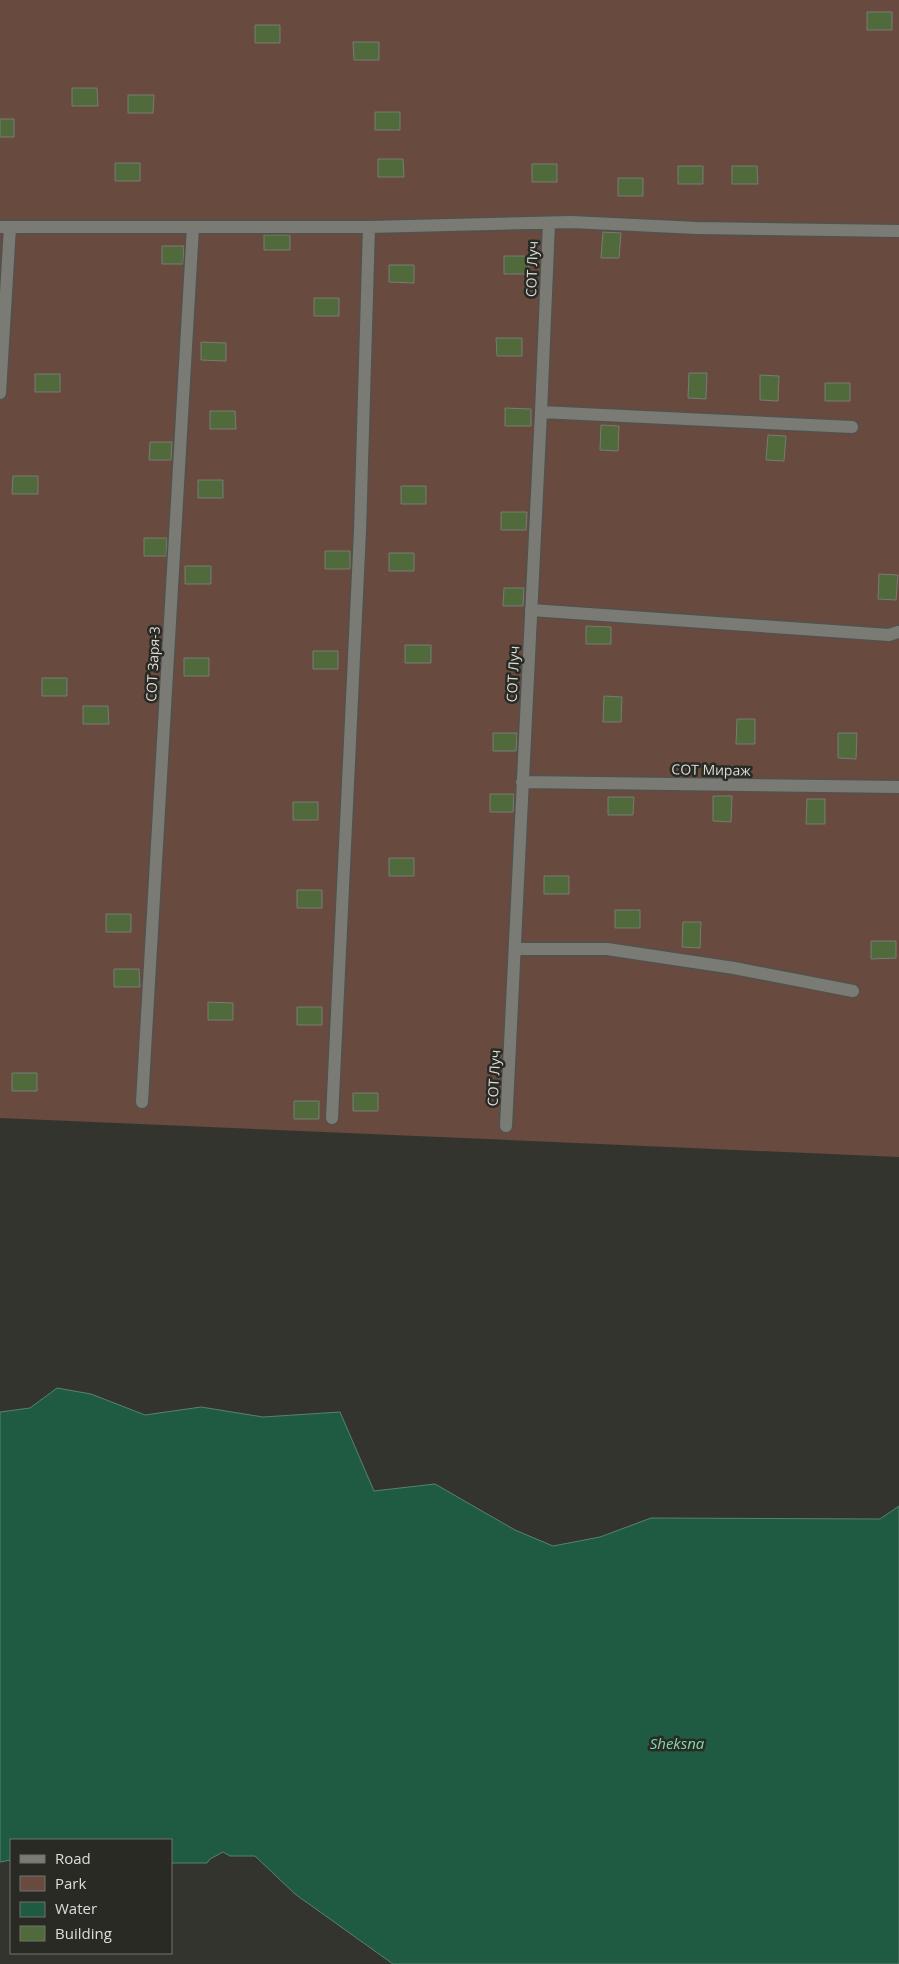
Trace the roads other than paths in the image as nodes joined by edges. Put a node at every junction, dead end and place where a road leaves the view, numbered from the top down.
1 (548, 223) junction
2 (5, 227) edge
3 (193, 227) junction
4 (369, 227) junction
5 (899, 231) edge
6 (0, 393) edge
7 (542, 412) junction
8 (852, 427) dead end
9 (531, 610) junction
10 (898, 632) edge
11 (522, 782) junction
12 (899, 787) edge
13 (516, 949) junction
14 (853, 992) dead end
15 (142, 1102) dead end
16 (332, 1118) dead end
17 (506, 1126) dead end

1 - 4 street
1 - 5 street
1 - 7 street, СОТ Луч
2 - 3 street
2 - 6 street
3 - 4 street
3 - 15 street, СОТ Заря-3
4 - 16 street
7 - 8 street
7 - 9 street, СОТ Луч
9 - 10 street
9 - 11 street, СОТ Луч
11 - 12 street, СОТ Мираж
11 - 13 street, СОТ Луч
13 - 14 street
13 - 17 street, СОТ Луч

